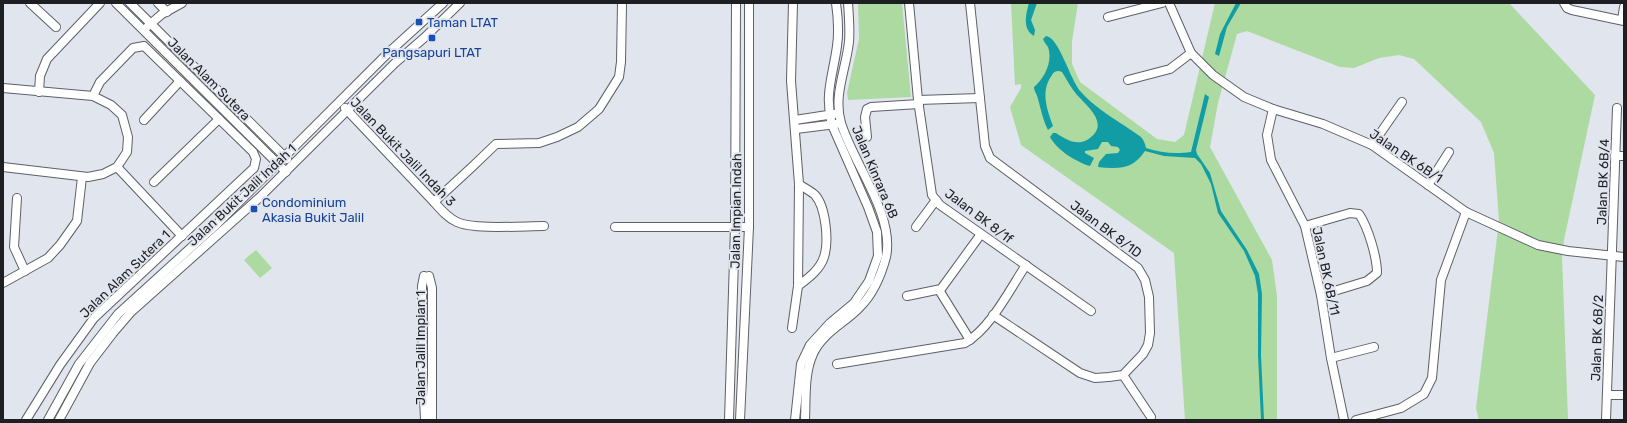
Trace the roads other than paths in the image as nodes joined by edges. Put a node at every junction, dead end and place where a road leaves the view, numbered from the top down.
1 (30, 3) edge
2 (100, 3) edge
3 (116, 3) edge
4 (130, 3) edge
5 (158, 3) edge
6 (182, 3) edge
7 (443, 3) edge
8 (460, 3) edge
9 (622, 3) edge
10 (736, 3) edge
11 (749, 3) edge
12 (793, 3) edge
13 (836, 3) edge
14 (848, 3) edge
15 (909, 3) edge
16 (970, 3) edge
17 (1162, 3) edge
18 (1169, 3) edge
19 (1564, 3) edge
20 (1624, 7) edge
21 (167, 12) junction
22 (1108, 17) dead end
23 (1623, 21) edge
24 (151, 23) junction
25 (56, 27) dead end
26 (142, 30) junction
27 (1191, 53) junction
28 (387, 54) junction
29 (395, 64) junction
30 (1128, 80) dead end
31 (180, 81) junction
32 (3, 88) edge
33 (39, 92) junction
34 (93, 96) junction
35 (980, 98) junction
36 (919, 102) junction
37 (1402, 102) dead end
38 (339, 103) junction
39 (1617, 108) dead end
40 (1273, 109) junction
41 (348, 111) junction
42 (839, 113) junction
43 (829, 115) junction
44 (219, 119) junction
45 (144, 120) dead end
46 (841, 123) junction
47 (795, 125) junction
48 (832, 125) junction
49 (867, 137) dead end
50 (1372, 145) junction
51 (1449, 152) dead end
52 (285, 156) junction
53 (1615, 156) junction
54 (1624, 156) edge
55 (278, 164) junction
56 (292, 164) junction
57 (3, 167) edge
58 (117, 167) junction
59 (286, 172) junction
60 (82, 177) junction
61 (154, 182) dead end
62 (799, 184) junction
63 (1428, 185) junction
64 (17, 198) dead end
65 (936, 200) junction
66 (434, 202) junction
67 (1466, 212) junction
68 (544, 226) dead end
69 (1305, 226) junction
70 (615, 227) dead end
71 (736, 227) junction
72 (749, 227) junction
73 (916, 228) dead end
74 (981, 234) junction
75 (182, 236) junction
76 (1612, 257) junction
77 (1624, 258) edge
78 (1026, 265) junction
79 (25, 271) junction
80 (3, 283) edge
81 (798, 286) junction
82 (940, 290) junction
83 (422, 291) junction
84 (432, 291) junction
85 (1321, 295) junction
86 (907, 296) dead end
87 (1091, 311) dead end
88 (993, 315) junction
89 (792, 328) dead end
90 (970, 340) junction
91 (1374, 347) dead end
92 (1331, 358) junction
93 (837, 364) dead end
94 (1123, 375) junction
95 (1607, 395) junction
96 (1624, 395) edge
97 (427, 417) edge
98 (1150, 417) dead end
99 (26, 420) edge
100 (48, 420) edge
101 (59, 420) edge
102 (440, 420) edge
103 (729, 420) edge
104 (740, 420) edge
105 (795, 420) edge
106 (805, 420) edge
107 (1344, 420) edge
108 (1356, 420) edge
109 (1606, 420) edge

1 - 25 street
2 - 33 street
3 - 26 street, Jalan Alam Sutera
4 - 24 street, Jalan Alam Sutera
5 - 21 street
6 - 21 street
7 - 28 street, Jalan Bukit Jalil Indah 1
8 - 29 street, Jalan Bukit Jalil Indah 1
9 - 66 street
10 - 71 street, Jalan Impian Indah
11 - 72 street, Jalan Impian Indah
12 - 47 street
13 - 43 street, Jalan Kinrara 6B
14 - 42 street, Jalan Kinrara 6B
15 - 36 street, Jalan BK 8/1f
16 - 35 street, Jalan BK 8/1D
17 - 22 street
18 - 27 street, Jalan BK 6B/1
19 - 23 street
20 - 23 street
21 - 24 street
24 - 26 street
24 - 52 street, Jalan Alam Sutera
26 - 55 street, Jalan Alam Sutera
27 - 30 street
27 - 40 street, Jalan BK 6B/1
28 - 29 street
28 - 38 street, Jalan Bukit Jalil Indah 1
29 - 41 street, Jalan Bukit Jalil Indah 1
31 - 34 street
31 - 44 street
31 - 45 street
32 - 33 street
33 - 34 street
34 - 58 street
35 - 36 street
35 - 94 street, Jalan BK 8/1D
36 - 49 street
36 - 65 street, Jalan BK 8/1f
37 - 50 street
38 - 41 street, Jalan Bukit Jalil Indah 3
38 - 52 street, Jalan Bukit Jalil Indah 1
39 - 53 street, Jalan BK 6B/4
40 - 50 street, Jalan BK 6B/1
40 - 69 street, Jalan BK 6B/11
41 - 56 street, Jalan Bukit Jalil Indah 1
41 - 66 street, Jalan Bukit Jalil Indah 3
42 - 43 street
42 - 46 street, Jalan Kinrara 6B
43 - 47 street
43 - 48 street, Jalan Kinrara 6B
44 - 61 street
44 - 75 street, Jalan Alam Sutera 1
46 - 48 street
46 - 106 street, Jalan Kinrara 6B
47 - 48 street
47 - 62 street
48 - 105 street, Jalan Kinrara 6B
50 - 63 street, Jalan BK 6B/1
51 - 63 street
52 - 55 street, Jalan Bukit Jalil Indah 1
52 - 56 street, Jalan Alam Sutera
53 - 54 street
53 - 76 street, Jalan BK 6B/4
55 - 59 street, Jalan Alam Sutera
55 - 100 street, Jalan Bukit Jalil Indah 1
56 - 59 street, Jalan Bukit Jalil Indah 1
57 - 60 street
58 - 60 street
58 - 75 street
59 - 101 street, Jalan Bukit Jalil Indah 1
60 - 79 street
62 - 81 street
62 - 81 street
63 - 67 street, Jalan BK 6B/1
64 - 79 street
65 - 73 street
65 - 74 street, Jalan BK 8/1f
66 - 68 street, Jalan Bukit Jalil Indah 3
67 - 76 street, Jalan BK 6B/1
67 - 108 street
69 - 85 street, Jalan BK 6B/11
69 - 85 street
70 - 71 street
71 - 72 street
71 - 103 street, Jalan Impian Indah
72 - 104 street, Jalan Impian Indah
74 - 78 street, Jalan BK 8/1f
74 - 82 street
75 - 99 street, Jalan Alam Sutera 1
76 - 77 street, Jalan BK 6B/1
76 - 95 street, Jalan BK 6B/2
78 - 87 street, Jalan BK 8/1f
78 - 88 street
79 - 80 street
81 - 89 street
82 - 86 street
82 - 90 street
83 - 84 street
83 - 84 street, Jalan Jalil Impian 1
83 - 97 street, Jalan Jalil Impian 1
84 - 97 street, Jalan Jalil Impian 1
85 - 92 street, Jalan BK 6B/11
88 - 90 street
88 - 94 street
90 - 93 street
91 - 92 street
92 - 107 street, Jalan BK 6B/11
94 - 98 street
95 - 96 street
95 - 109 street, Jalan BK 6B/2
97 - 102 street

